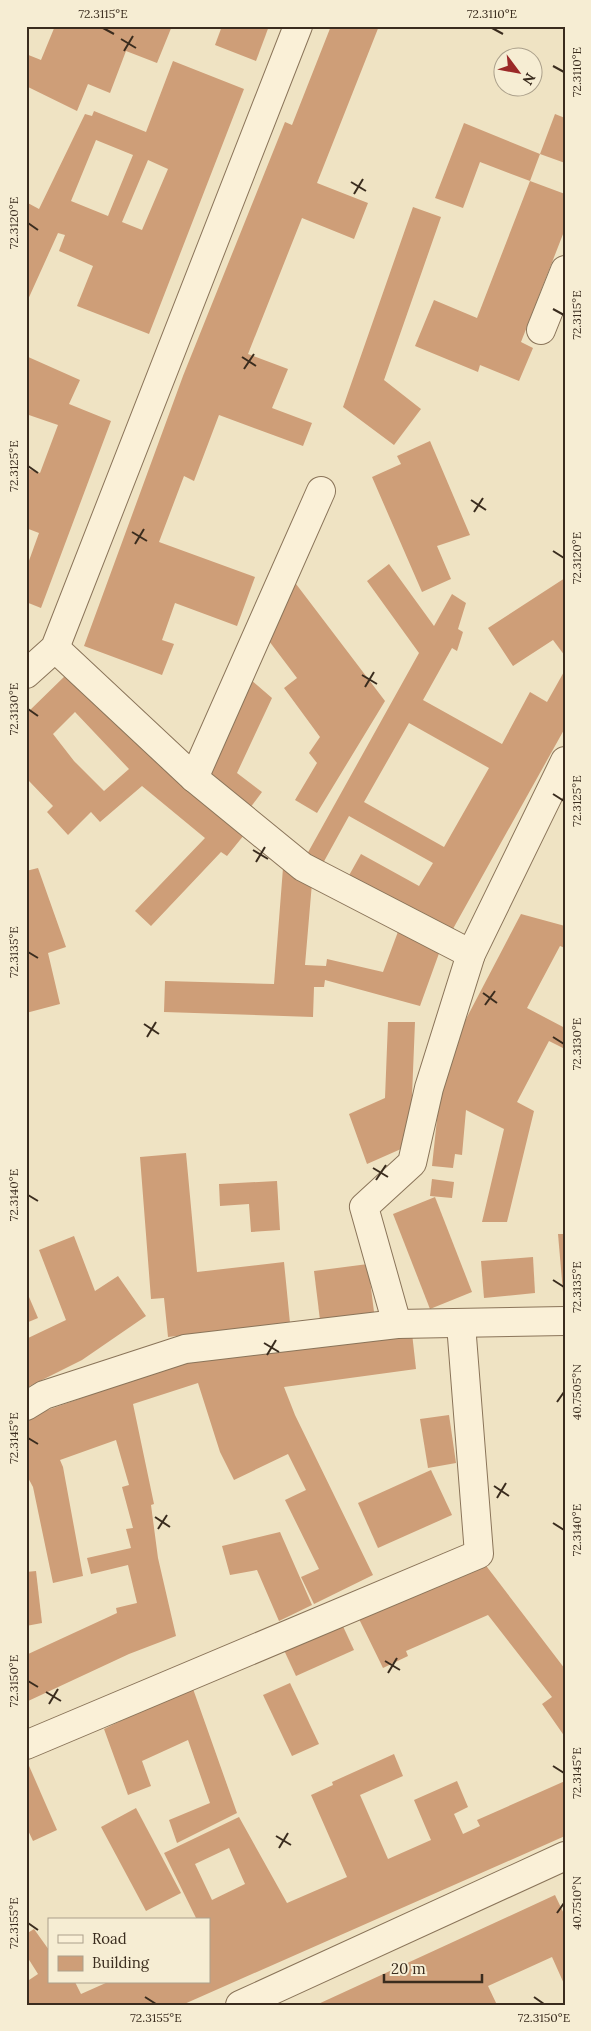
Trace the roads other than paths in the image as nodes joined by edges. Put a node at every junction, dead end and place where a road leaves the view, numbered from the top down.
1 (298, 26) edge
2 (565, 270) edge
3 (540, 330) dead end
4 (321, 490) dead end
5 (37, 658) edge
6 (565, 761) edge
7 (194, 778) junction
8 (471, 954) junction
9 (565, 1321) edge
10 (397, 1324) junction
11 (461, 1324) junction
12 (26, 1406) edge
13 (26, 1746) edge
14 (565, 1856) edge
15 (240, 2005) edge

1 - 5 street
2 - 3 street
4 - 7 street
5 - 7 street
6 - 8 street
7 - 8 street
8 - 10 street
9 - 11 street
10 - 11 street
10 - 12 street
11 - 13 street
14 - 15 street

